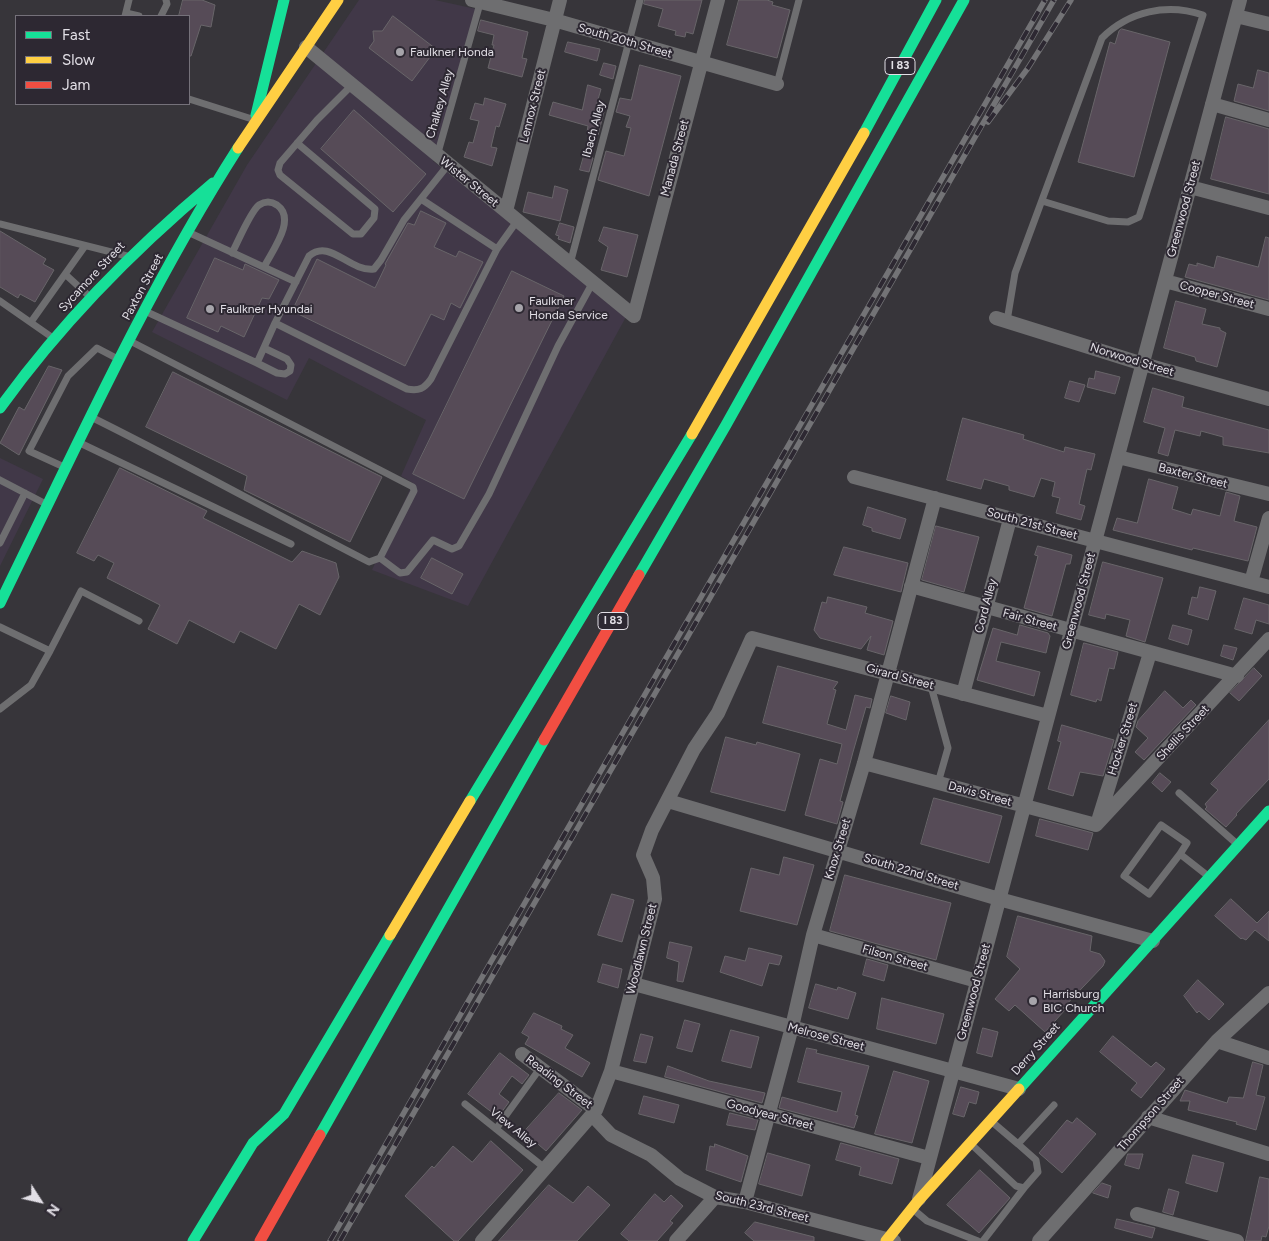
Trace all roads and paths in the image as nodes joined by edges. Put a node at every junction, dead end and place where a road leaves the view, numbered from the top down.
1 (130, 0) edge
2 (166, 0) edge
3 (284, 0) edge
4 (338, 0) edge
5 (560, 0) edge
6 (640, 0) edge
7 (718, 0) edge
8 (798, 0) edge
9 (936, 0) edge
10 (964, 0) edge
11 (1240, 0) edge
12 (478, 1) edge
13 (125, 15) edge
14 (162, 15) edge
15 (1236, 16) junction
16 (554, 20) junction
17 (1269, 24) edge
18 (629, 42) junction
19 (306, 47) junction
20 (700, 63) junction
21 (777, 84) joint
22 (352, 85) junction
23 (190, 100) edge
24 (1212, 104) junction
25 (255, 120) junction
26 (1269, 120) edge
27 (297, 143) junction
28 (443, 160) junction
29 (218, 180) junction
30 (1190, 187) junction
31 (421, 199) junction
32 (1042, 201) junction
33 (1269, 208) edge
34 (506, 211) junction
35 (517, 221) junction
36 (0, 224) edge
37 (188, 232) junction
38 (85, 246) junction
39 (497, 249) junction
40 (232, 253) junction
41 (129, 257) junction
42 (570, 264) junction
43 (264, 267) junction
44 (65, 274) junction
45 (1165, 280) junction
46 (593, 281) junction
47 (296, 282) junction
48 (92, 297) junction
49 (0, 302) edge
50 (1269, 309) edge
51 (146, 311) junction
52 (634, 316) joint
53 (1002, 320) joint
54 (31, 322) junction
55 (275, 323) junction
56 (54, 338) junction
57 (130, 341) junction
58 (264, 348) junction
59 (121, 360) junction
60 (257, 363) junction
61 (1142, 364) junction
62 (1269, 399) edge
63 (0, 408) edge
64 (92, 418) junction
65 (80, 443) junction
66 (1118, 457) junction
67 (67, 469) junction
68 (854, 477) dead end
69 (0, 480) edge
70 (25, 493) junction
71 (1269, 494) edge
72 (935, 498) junction
73 (49, 505) junction
74 (1010, 518) junction
75 (1269, 518) edge
76 (1095, 541) junction
77 (0, 543) edge
78 (292, 544) dead end
79 (380, 558) junction
80 (1251, 582) junction
81 (911, 586) junction
82 (3, 588) edge
83 (1269, 588) edge
84 (0, 603) edge
85 (986, 608) junction
86 (139, 621) dead end
87 (0, 627) edge
88 (1071, 631) junction
89 (752, 638) joint
90 (1269, 639) edge
91 (50, 652) junction
92 (1150, 652) junction
93 (887, 674) junction
94 (1237, 676) junction
95 (930, 685) junction
96 (963, 694) junction
97 (0, 709) edge
98 (1048, 716) junction
99 (864, 763) junction
100 (938, 783) junction
101 (1179, 793) dead end
102 (668, 801) junction
103 (1024, 806) junction
104 (1269, 812) edge
105 (1096, 825) junction
106 (1239, 846) junction
107 (837, 849) junction
108 (1180, 854) junction
109 (1210, 877) junction
110 (999, 899) junction
111 (813, 935) junction
112 (1153, 941) junction
113 (977, 981) junction
114 (634, 984) junction
115 (1269, 993) edge
116 (792, 1027) junction
117 (1217, 1041) junction
118 (522, 1054) dead end
119 (1269, 1058) edge
120 (541, 1067) junction
121 (611, 1071) junction
122 (953, 1071) junction
123 (1019, 1089) junction
124 (465, 1104) dead end
125 (1054, 1104) dead end
126 (595, 1113) junction
127 (768, 1114) junction
128 (1148, 1117) junction
129 (990, 1121) junction
130 (496, 1129) junction
131 (970, 1143) junction
132 (1018, 1144) junction
133 (1269, 1154) edge
134 (929, 1158) junction
135 (546, 1170) junction
136 (1024, 1188) junction
137 (715, 1197) junction
138 (745, 1202) junction
139 (915, 1205) junction
140 (1137, 1214) dead end
141 (889, 1240) edge
142 (193, 1241) edge
143 (260, 1241) edge
144 (482, 1241) edge
145 (676, 1241) edge
146 (978, 1241) edge
147 (983, 1241) edge
148 (1039, 1241) edge
149 (1237, 1241) edge

1 - 13 lane
2 - 14 lane
3 - 25 main road
4 - 19 main road, Paxton Street
5 - 16 street, Lennox Street
6 - 18 lane, Ibach Alley
7 - 20 street, Manada Street
8 - 21 lane
9 - 142 main road, I 83
10 - 143 main road, I 83
11 - 15 street, Greenwood Street
12 - 16 street, South 20th Street
12 - 28 lane, Chalkey Alley
15 - 17 street
15 - 24 street, Greenwood Street
16 - 18 street, South 20th Street
16 - 34 street, Lennox Street
18 - 20 street, South 20th Street
18 - 42 lane, Ibach Alley
19 - 22 street, Wister Street
19 - 25 main road, Paxton Street
20 - 21 street, South 20th Street
20 - 52 street, Manada Street
22 - 27 lane
22 - 28 street, Wister Street
23 - 25 lane
24 - 26 street
24 - 30 street, Greenwood Street
25 - 29 main road, Paxton Street
27 - 27 lane
28 - 31 lane
28 - 34 street, Wister Street
29 - 37 main road, Paxton Street
29 - 41 main road, Sycamore Street
30 - 33 street
30 - 45 street, Greenwood Street
31 - 39 lane
31 - 47 lane
32 - 32 lane
32 - 53 lane
34 - 35 street, Wister Street
35 - 39 lane
35 - 42 street, Wister Street
36 - 38 lane
37 - 40 lane
37 - 51 main road, Paxton Street
38 - 41 lane
38 - 44 lane
39 - 55 lane
40 - 43 lane
40 - 43 lane
41 - 48 main road, Sycamore Street
42 - 46 street, Wister Street
43 - 47 lane
44 - 48 lane
44 - 54 lane
45 - 50 street, Cooper Street
45 - 61 street, Greenwood Street
46 - 52 street, Wister Street
46 - 79 lane
47 - 55 lane
48 - 56 main road, Sycamore Street
49 - 54 lane
51 - 57 main road, Paxton Street
51 - 60 lane
53 - 61 street, Norwood Street
54 - 56 lane
55 - 58 lane
56 - 63 main road, Sycamore Street
57 - 59 main road, Paxton Street
57 - 79 lane
58 - 60 lane
58 - 60 lane
59 - 64 main road, Paxton Street
59 - 67 lane
61 - 62 street, Norwood Street
61 - 66 street, Greenwood Street
64 - 65 main road, Paxton Street
64 - 79 lane
65 - 67 main road, Paxton Street
65 - 78 lane
66 - 71 street, Baxter Street
66 - 76 street, Greenwood Street
67 - 73 main road, Paxton Street
68 - 72 street, South 21st Street
69 - 70 lane
70 - 73 lane
70 - 77 lane
72 - 74 street, South 21st Street
72 - 81 street, Knox Street
73 - 82 main road, Paxton Street
74 - 76 street, South 21st Street
74 - 85 street, Cord Alley
75 - 80 street
76 - 80 street, South 21st Street
76 - 88 street, Greenwood Street
80 - 83 street, South 21st Street
81 - 85 street, Fair Street
81 - 93 street, Knox Street
82 - 84 main road, Paxton Street
85 - 88 street, Fair Street
85 - 96 street, Cord Alley
86 - 91 lane
87 - 91 lane
88 - 92 street, Fair Street
88 - 98 street, Greenwood Street
89 - 93 street, Girard Street
89 - 102 street, Woodlawn Street
90 - 94 street, Shellis Street
91 - 97 lane
92 - 94 street, Fair Street
92 - 105 street, Hocker Street
93 - 95 street, Girard Street
93 - 99 street, Knox Street
94 - 105 street, Shellis Street
95 - 96 street, Girard Street
95 - 100 lane
96 - 98 street, Girard Street
98 - 103 street, Greenwood Street
99 - 100 street, Davis Street
99 - 107 street, Knox Street
100 - 103 street, Davis Street
101 - 106 lane
102 - 107 street, South 22nd Street
102 - 114 street, Woodlawn Street
103 - 105 street, Davis Street
103 - 110 street, Greenwood Street
104 - 106 main road, Derry Street
106 - 109 main road, Derry Street
107 - 110 street, South 22nd Street
107 - 111 street, Knox Street
108 - 108 lane
108 - 109 lane
109 - 112 main road, Derry Street
110 - 112 street, South 22nd Street
110 - 113 street, Greenwood Street
111 - 113 street, Filson Street
111 - 116 street, Knox Street
112 - 123 main road, Derry Street
113 - 122 street, Greenwood Street
114 - 116 street, Melrose Street
114 - 121 street, Woodlawn Street
115 - 117 street, Thompson Street
116 - 122 street, Melrose Street
116 - 127 street, Knox Street
117 - 119 street
117 - 128 street, Thompson Street
118 - 120 street, Reading Street
120 - 126 street, Reading Street
120 - 130 lane
121 - 126 street, Woodlawn Street
121 - 127 street, Goodyear Street
122 - 123 street, Melrose Street
122 - 134 street, Greenwood Street
123 - 129 main road, Derry Street
124 - 130 lane, View Alley
125 - 132 lane
126 - 135 street, Woodlawn Street
126 - 137 street, South 23rd Street
127 - 134 street, Goodyear Street
127 - 138 street, Knox Street
128 - 133 street
128 - 148 street, Thompson Street
129 - 131 main road, Derry Street
129 - 132 lane
130 - 135 lane, View Alley
131 - 136 lane
131 - 139 main road, Derry Street
132 - 136 lane
134 - 139 street, Greenwood Street
135 - 144 street, Woodlawn Street
136 - 147 lane
137 - 138 street, South 23rd Street
137 - 145 street
138 - 141 street, South 23rd Street
139 - 141 main road, Derry Street
139 - 146 lane
140 - 149 street

